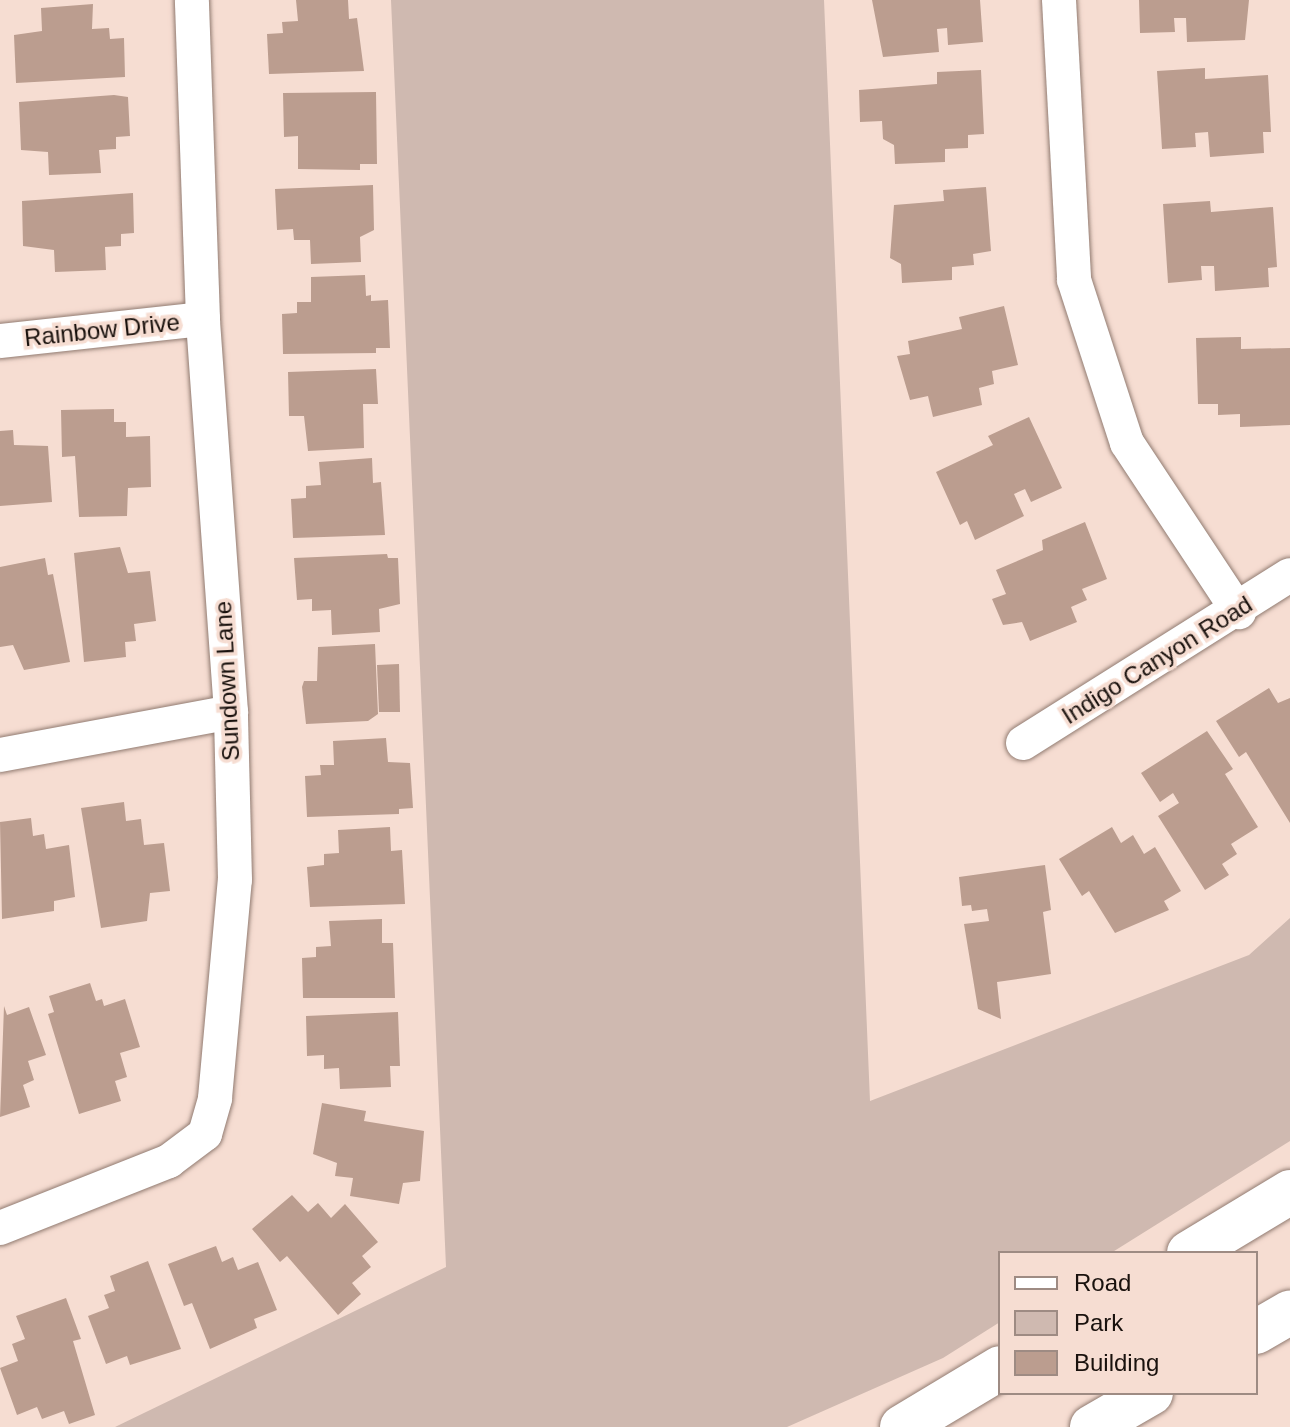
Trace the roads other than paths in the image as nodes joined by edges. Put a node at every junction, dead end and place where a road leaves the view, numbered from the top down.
1 (192, 0) edge
2 (1059, 0) edge
3 (203, 319) junction
4 (0, 341) edge
5 (1290, 575) edge
6 (1239, 612) junction
7 (231, 712) junction
8 (1023, 743) dead end
9 (0, 755) edge
10 (1290, 1192) edge
11 (0, 1228) edge
12 (1192, 1251) edge
13 (1290, 1312) edge
14 (1258, 1331) edge
15 (998, 1369) edge
16 (1148, 1395) edge
17 (902, 1427) edge
18 (1092, 1427) edge

1 - 3 street, Sundown Lane
2 - 6 street
3 - 4 street, Rainbow Drive
3 - 7 street, Sundown Lane
5 - 6 street, Indigo Canyon Road
6 - 8 street, Indigo Canyon Road
7 - 9 street
7 - 11 street, Sundown Lane
10 - 12 main road
13 - 14 main road
15 - 17 main road
16 - 18 main road

